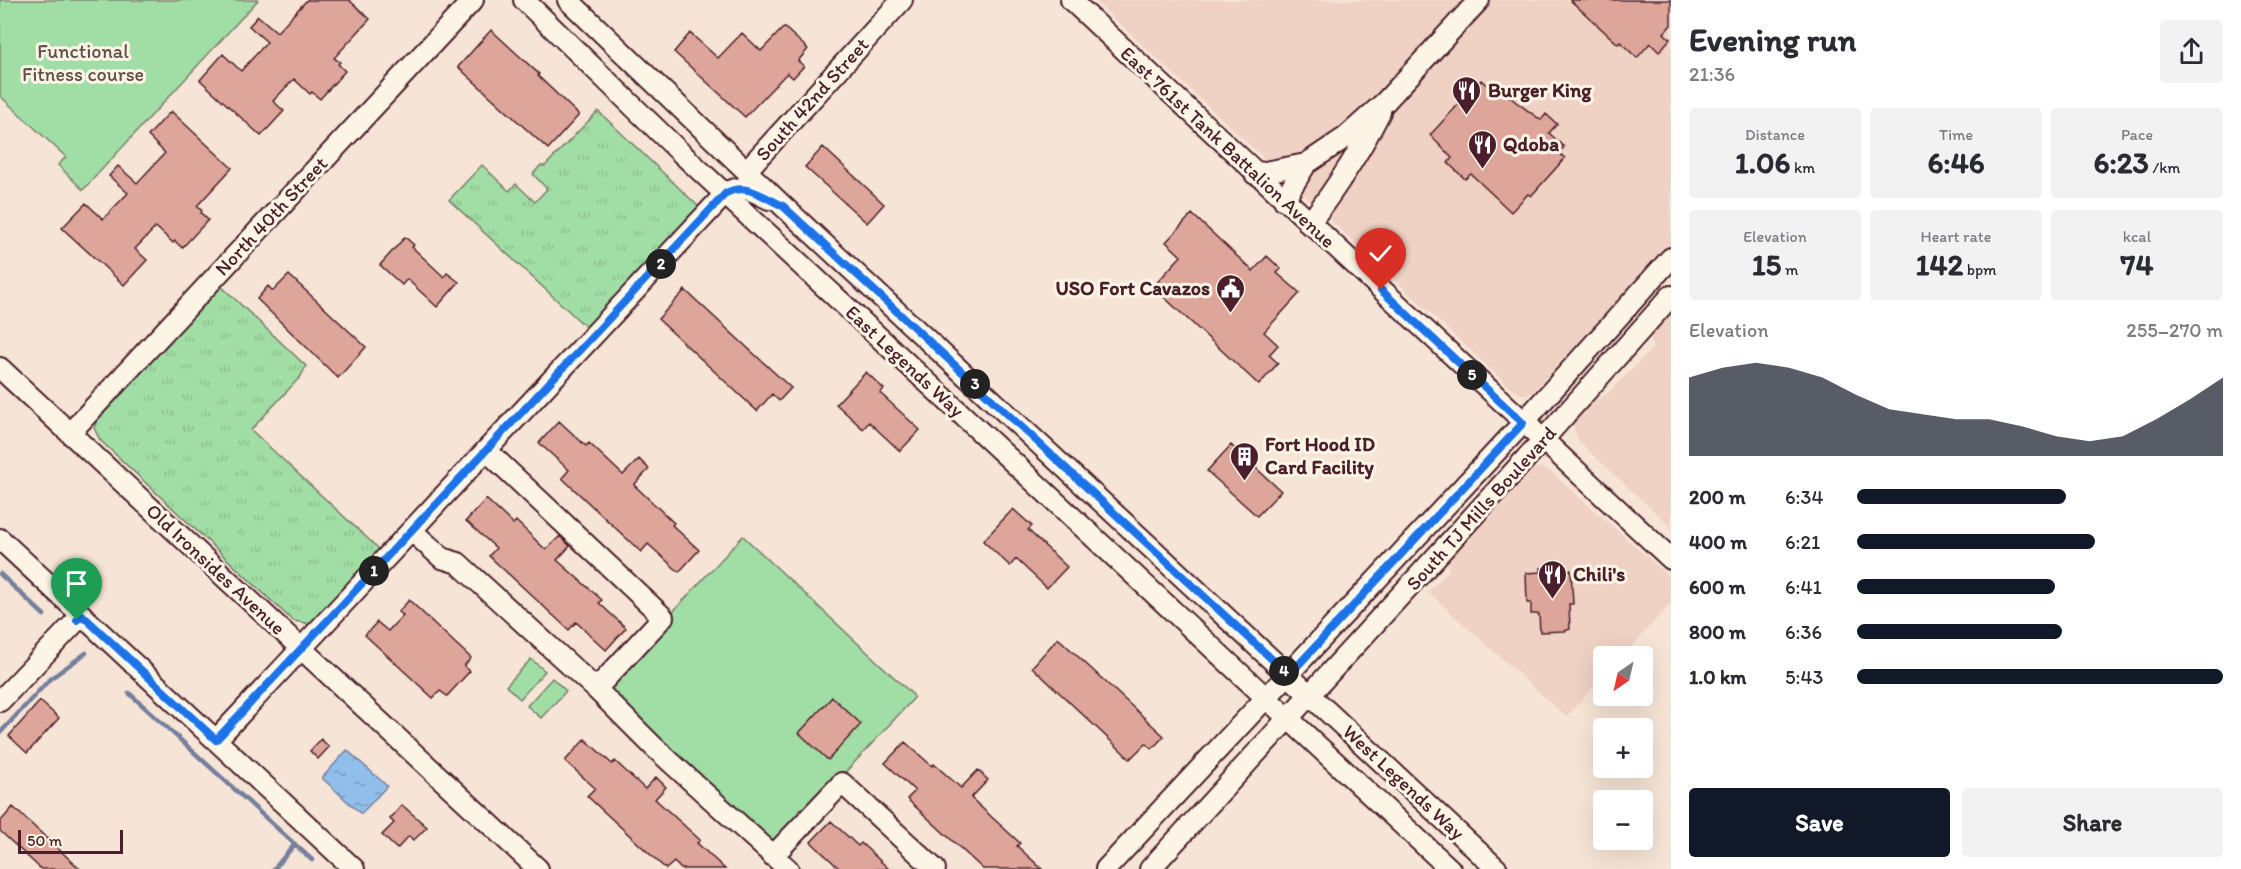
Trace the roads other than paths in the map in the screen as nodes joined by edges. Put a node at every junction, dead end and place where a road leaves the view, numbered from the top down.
1 (473, 0) edge
2 (524, 0) edge
3 (568, 0) edge
4 (902, 0) edge
5 (1071, 0) edge
6 (1479, 0) edge
7 (1385, 102) junction
8 (681, 153) junction
9 (1306, 164) junction
10 (746, 171) junction
11 (1255, 174) junction
12 (726, 193) junction
13 (1284, 200) junction
14 (783, 206) junction
15 (1309, 224) junction
16 (1671, 258) edge
17 (1671, 296) edge
18 (0, 368) edge
19 (1523, 423) junction
20 (70, 433) junction
21 (1542, 441) junction
22 (486, 450) junction
23 (412, 531) junction
24 (0, 539) edge
25 (1671, 559) edge
26 (82, 615) junction
27 (302, 648) junction
28 (1289, 675) junction
29 (596, 689) junction
30 (1311, 695) junction
31 (1268, 698) junction
32 (0, 701) edge
33 (1290, 719) junction
34 (216, 740) junction
35 (781, 862) edge
36 (354, 869) edge
37 (538, 869) edge
38 (935, 869) edge
39 (1106, 869) edge
40 (1150, 869) edge
41 (1450, 869) edge
42 (1497, 869) edge

1 - 20 street, North 40th Street
2 - 8 street, East Legends Way
3 - 10 street, East Legends Way
4 - 10 street, South 42nd Street
5 - 11 street, East 761st Tank Battalion Avenue
6 - 7 street
7 - 9 street
7 - 15 street
8 - 10 street
8 - 12 street, East Legends Way
9 - 11 street
9 - 13 street
10 - 14 street, East Legends Way
11 - 13 street, East 761st Tank Battalion Avenue
12 - 14 street
12 - 22 street
12 - 31 street, East Legends Way
13 - 15 street, East 761st Tank Battalion Avenue
14 - 28 street, East Legends Way
15 - 19 street, East 761st Tank Battalion Avenue
16 - 19 street, South TJ Mills Boulevard
17 - 21 street, South TJ Mills Boulevard
18 - 20 street, Old Ironsides Avenue
19 - 21 street, East 761st Tank Battalion Avenue
19 - 28 street, South TJ Mills Boulevard
20 - 27 street, Old Ironsides Avenue
21 - 25 street, East 761st Tank Battalion Avenue
21 - 30 street, South TJ Mills Boulevard
22 - 23 street
22 - 29 street
23 - 27 street
23 - 29 street
24 - 26 street
26 - 32 street
26 - 34 street
27 - 34 street
27 - 37 street, Old Ironsides Avenue
28 - 30 street, East Legends Way
28 - 31 street, South TJ Mills Boulevard
29 - 35 street
30 - 33 street, South TJ Mills Boulevard
30 - 42 street, West Legends Way
31 - 33 street, East Legends Way
31 - 39 street, South TJ Mills Boulevard
33 - 40 street, South TJ Mills Boulevard
33 - 41 street, West Legends Way
34 - 36 street
35 - 38 street

